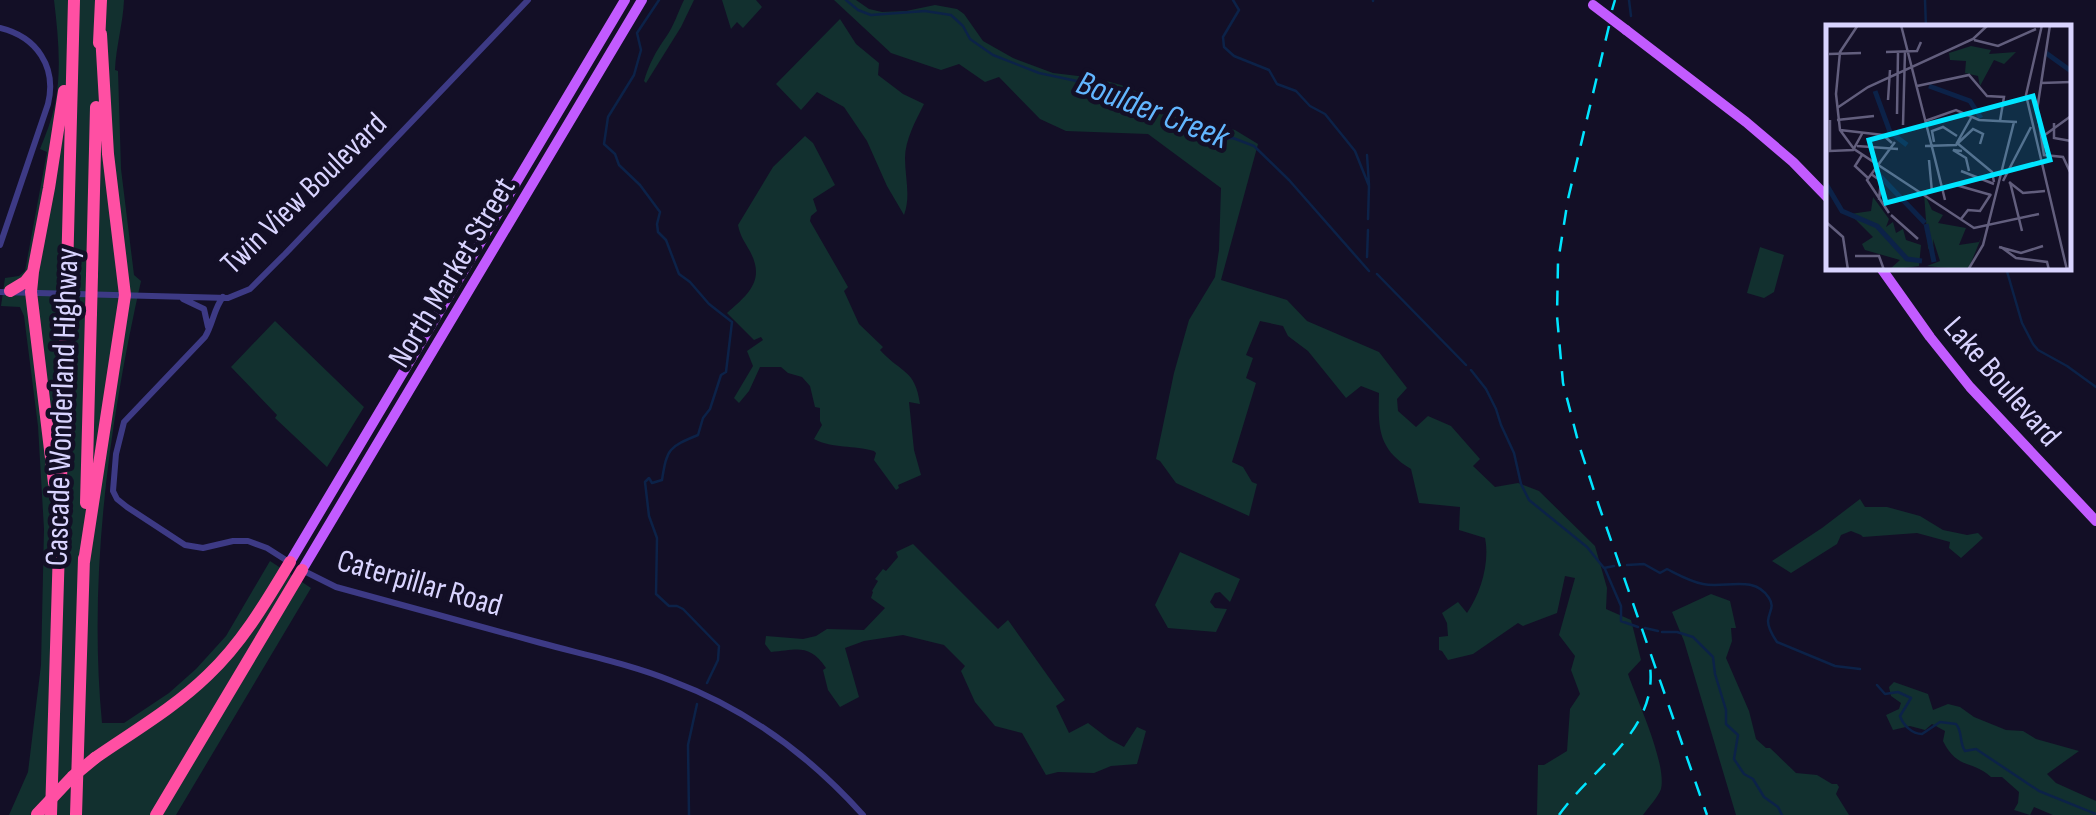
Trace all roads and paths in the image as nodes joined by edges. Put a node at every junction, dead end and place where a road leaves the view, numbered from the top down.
1 (74, 0) edge
2 (101, 0) edge
3 (528, 0) edge
4 (625, 0) edge
5 (642, 0) edge
6 (1590, 2) edge
7 (0, 28) edge
8 (101, 34) junction
9 (73, 40) junction
10 (1826, 196) edge
11 (0, 245) edge
12 (1881, 270) edge
13 (32, 272) junction
14 (2, 291) edge
15 (32, 292) junction
16 (125, 295) junction
17 (172, 296) junction
18 (223, 298) junction
19 (208, 332) junction
20 (2096, 522) edge
21 (58, 553) junction
22 (84, 562) junction
23 (296, 566) junction
24 (42, 814) edge
25 (76, 815) edge
26 (156, 815) edge
27 (863, 815) edge

1 - 9 highway, Cascade Wonderland Highway
2 - 8 highway, Cascade Wonderland Highway
3 - 18 street, Twin View Boulevard
4 - 23 main road, North Market Street
5 - 23 main road, North Market Street
6 - 10 main road, bridge
7 - 11 street
8 - 16 highway
8 - 22 highway, Cascade Wonderland Highway, bridge
9 - 13 highway
9 - 21 highway, Cascade Wonderland Highway, bridge
12 - 20 main road, Lake Boulevard
13 - 14 highway
13 - 15 highway
14 - 15 street, Twin View Boulevard
15 - 16 street, Twin View Boulevard
15 - 21 highway
16 - 17 street, Twin View Boulevard
16 - 22 highway
17 - 18 street, Twin View Boulevard
17 - 19 street
18 - 19 street, Caterpillar Road
19 - 23 street, Caterpillar Road
21 - 24 highway, Cascade Wonderland Highway
22 - 25 highway, Cascade Wonderland Highway
23 - 24 highway, bridge
23 - 26 highway
23 - 27 street, Caterpillar Road

